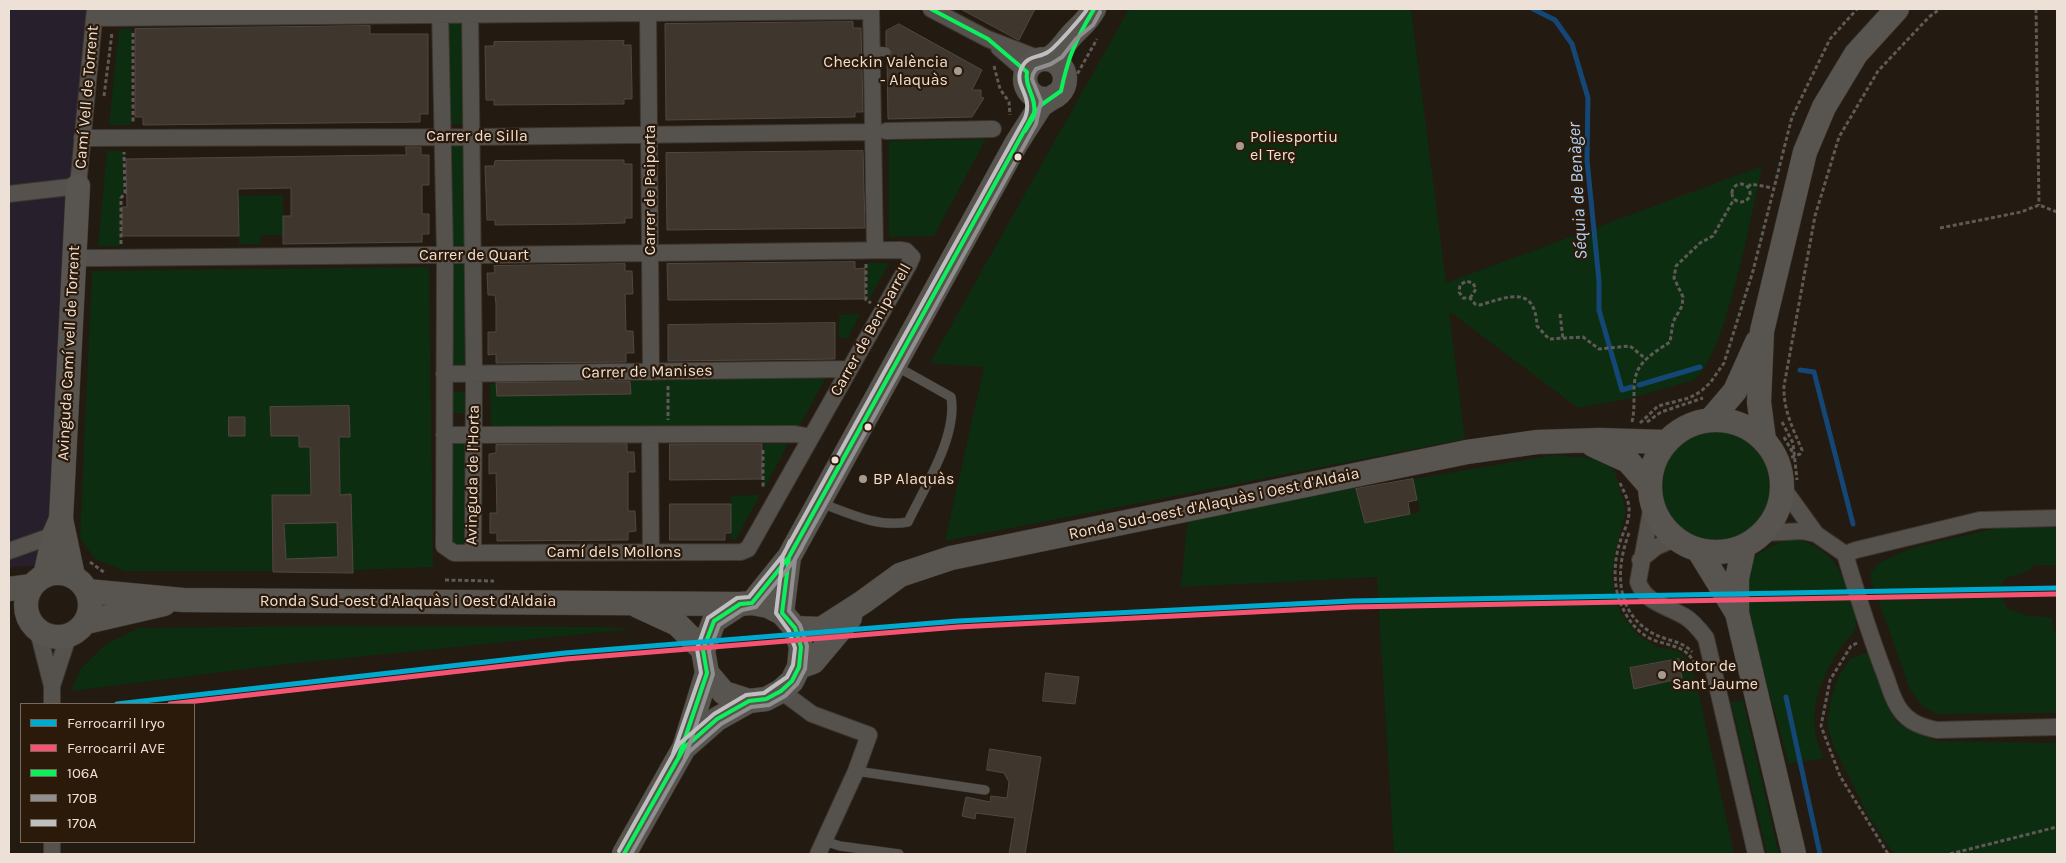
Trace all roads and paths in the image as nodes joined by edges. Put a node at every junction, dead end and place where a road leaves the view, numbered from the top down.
1 (931, 9) edge
2 (1897, 9) edge
3 (1940, 9) edge
4 (2036, 9) edge
5 (648, 10) edge
6 (871, 10) edge
7 (470, 11) edge
8 (440, 12) edge
9 (95, 13) edge
10 (1090, 16) edge
11 (133, 26) dead end
12 (113, 27) dead end
13 (871, 40) junction
14 (886, 52) dead end
15 (1039, 63) junction
16 (1051, 90) junction
17 (104, 102) dead end
18 (133, 128) dead end
19 (993, 129) dead end
20 (880, 131) junction
21 (650, 134) junction
22 (472, 136) junction
23 (442, 137) junction
24 (82, 138) junction
25 (124, 148) dead end
26 (78, 186) junction
27 (1748, 187) junction
28 (1773, 188) dead end
29 (9, 194) edge
30 (1734, 199) junction
31 (2039, 205) junction
32 (2057, 212) edge
33 (1940, 228) dead end
34 (121, 247) dead end
35 (651, 254) junction
36 (445, 255) junction
37 (473, 255) junction
38 (870, 256) junction
39 (74, 258) junction
40 (1470, 298) junction
41 (872, 303) dead end
42 (1560, 314) dead end
43 (1762, 332) junction
44 (1563, 339) junction
45 (1646, 358) junction
46 (894, 365) junction
47 (850, 369) junction
48 (651, 372) junction
49 (444, 374) junction
50 (474, 374) junction
51 (668, 380) dead end
52 (1710, 383) dead end
53 (1712, 418) junction
54 (668, 427) dead end
55 (1793, 428) junction
56 (444, 435) junction
57 (474, 435) junction
58 (650, 435) junction
59 (811, 437) junction
60 (1773, 437) junction
61 (1629, 441) junction
62 (763, 442) dead end
63 (1666, 442) junction
64 (1786, 459) junction
65 (1790, 486) junction
66 (765, 493) dead end
67 (1642, 497) junction
68 (818, 502) junction
69 (2057, 518) edge
70 (58, 527) junction
71 (1630, 532) dead end
72 (1765, 533) junction
73 (1816, 534) junction
74 (1675, 540) junction
75 (752, 544) joint
76 (1744, 547) junction
77 (9, 550) edge
78 (651, 551) junction
79 (1699, 551) junction
80 (473, 553) junction
81 (1845, 554) junction
82 (789, 557) junction
83 (1640, 560) junction
84 (108, 574) dead end
85 (82, 575) junction
86 (441, 580) dead end
87 (38, 581) junction
88 (498, 582) dead end
89 (9, 589) edge
90 (183, 600) junction
91 (863, 602) junction
92 (632, 603) junction
93 (746, 604) junction
94 (1736, 614) junction
95 (788, 620) junction
96 (25, 622) edge
97 (77, 630) junction
98 (1871, 637) junction
99 (703, 650) junction
100 (1700, 666) dead end
101 (799, 668) junction
102 (1696, 670) dead end
103 (707, 673) junction
104 (52, 686) junction
105 (781, 691) junction
106 (749, 701) junction
107 (52, 703) edge
108 (2057, 727) edge
109 (684, 748) junction
110 (856, 771) junction
111 (985, 790) dead end
112 (2057, 827) edge
113 (821, 848) edge
114 (624, 854) edge
115 (900, 854) edge
116 (1756, 854) edge
117 (1794, 854) edge
118 (1888, 854) edge
119 (1950, 854) edge

1 - 15 street
2 - 43 main road
3 - 55 path
4 - 31 path
5 - 6 street
5 - 7 street
5 - 21 street, Carrer de Paiporta
6 - 13 street
7 - 8 street
7 - 22 street, Avinguda de l'Horta
8 - 9 street
8 - 23 street, Avinguda de l'Horta
9 - 24 street, Camí Vell de Torrent
10 - 15 main road
10 - 16 main road
11 - 18 path
12 - 17 path
13 - 14 lane
13 - 20 street
15 - 16 main road
15 - 16 main road
16 - 46 main road
19 - 20 street, Carrer de Silla
20 - 21 street, Carrer de Silla
20 - 38 street
21 - 22 street, Carrer de Silla
21 - 35 street, Carrer de Paiporta
22 - 23 street, Carrer de Silla
22 - 37 street, Avinguda de l'Horta
23 - 24 street, Carrer de Silla
23 - 36 street, Avinguda de l'Horta
24 - 26 street, Camí Vell de Torrent
25 - 34 path
26 - 29 street
26 - 39 main road, Avinguda Camí vell de Torrent
27 - 28 path
27 - 30 path
27 - 30 path
30 - 45 path
31 - 32 path
31 - 33 path
35 - 37 street, Carrer de Quart
35 - 38 street, Carrer de Quart
35 - 48 street, Carrer de Paiporta
36 - 37 street, Carrer de Quart
36 - 39 street, Carrer de Quart
36 - 49 street, Avinguda de l'Horta
37 - 50 street, Avinguda de l'Horta
38 - 41 path
38 - 47 street, Carrer de Beniparrell
39 - 70 main road, Avinguda Camí vell de Torrent
40 - 40 path
40 - 44 path
42 - 44 path
43 - 53 main road
43 - 60 main road
44 - 45 path
45 - 61 path
46 - 68 main road
46 - 68 lane
47 - 48 street, Carrer de Manises
47 - 59 street, Carrer de Beniparrell
48 - 50 street, Carrer de Manises
49 - 50 street, Carrer de Manises
49 - 56 street, Avinguda de l'Horta
50 - 57 street, Avinguda de l'Horta
51 - 54 path
52 - 61 path
53 - 60 main road
53 - 63 main road
55 - 60 path
55 - 64 path
56 - 57 street
56 - 80 street, Avinguda de l'Horta
57 - 58 street
57 - 80 street, Avinguda de l'Horta
58 - 59 street
58 - 78 street
59 - 75 street, Carrer de Beniparrell
60 - 64 main road
61 - 63 main road, Ronda Sud-oest d'Alaquàs i Oest d'Aldaia
61 - 67 main road
61 - 91 main road, Ronda Sud-oest d'Alaquàs i Oest d'Aldaia
61 - 102 path
62 - 66 path
63 - 67 main road
64 - 65 main road
64 - 65 path
65 - 72 main road
65 - 73 street
67 - 74 main road
67 - 83 street
68 - 82 main road
69 - 81 street
70 - 77 street
70 - 85 main road, Avinguda Camí vell de Torrent
70 - 87 main road, Avinguda Camí vell de Torrent
71 - 100 path
72 - 73 street
72 - 76 main road
73 - 81 street
74 - 79 main road
74 - 83 street
75 - 78 street, Camí dels Mollons
76 - 79 main road
76 - 94 main road
78 - 80 street, Camí dels Mollons
79 - 94 main road
81 - 98 street
82 - 93 main road
82 - 95 main road
83 - 116 street
84 - 85 path
85 - 87 main road
85 - 90 main road, Ronda Sud-oest d'Alaquàs i Oest d'Aldaia
85 - 97 main road
86 - 88 path
87 - 89 main road
87 - 96 main road
90 - 92 main road, Ronda Sud-oest d'Alaquàs i Oest d'Aldaia
90 - 97 main road, Ronda Sud-oest d'Alaquàs i Oest d'Aldaia
91 - 95 main road, Ronda Sud-oest d'Alaquàs i Oest d'Aldaia
91 - 101 main road, Ronda Sud-oest d'Alaquàs i Oest d'Aldaia
92 - 93 main road, Ronda Sud-oest d'Alaquàs i Oest d'Aldaia
92 - 99 main road, Ronda Sud-oest d'Alaquàs i Oest d'Aldaia
93 - 95 main road
93 - 99 main road
94 - 117 main road
95 - 101 main road
96 - 97 main road
96 - 104 street
97 - 104 street
98 - 108 street
98 - 118 path
99 - 103 main road
101 - 105 main road
103 - 106 main road
103 - 109 main road
104 - 107 street
105 - 106 main road
105 - 110 street
106 - 109 main road
109 - 114 main road
110 - 111 lane
110 - 113 street
112 - 119 path
113 - 115 lane

